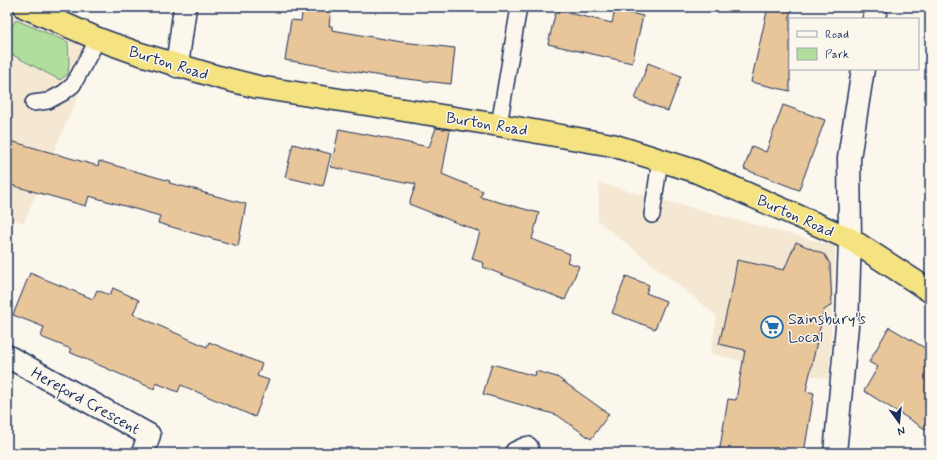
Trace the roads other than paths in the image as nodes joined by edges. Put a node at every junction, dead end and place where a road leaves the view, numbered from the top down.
1 (25, 7) edge
2 (185, 7) edge
3 (519, 7) edge
4 (876, 7) edge
5 (874, 18) edge
6 (98, 39) junction
7 (177, 66) junction
8 (863, 70) edge
9 (34, 103) dead end
10 (499, 125) junction
11 (660, 160) junction
12 (652, 215) dead end
13 (850, 239) junction
14 (930, 291) edge
15 (7, 356) edge
16 (143, 453) edge
17 (835, 453) edge

1 - 6 highway, Burton Road
2 - 7 street
3 - 10 lane
4 - 5 street
6 - 7 highway, Burton Road
6 - 9 lane
7 - 10 highway, Burton Road
8 - 13 street
10 - 11 highway, Burton Road
11 - 12 lane
11 - 13 highway, Burton Road
13 - 14 highway, Burton Road
13 - 17 street
15 - 16 street, Hereford Crescent

